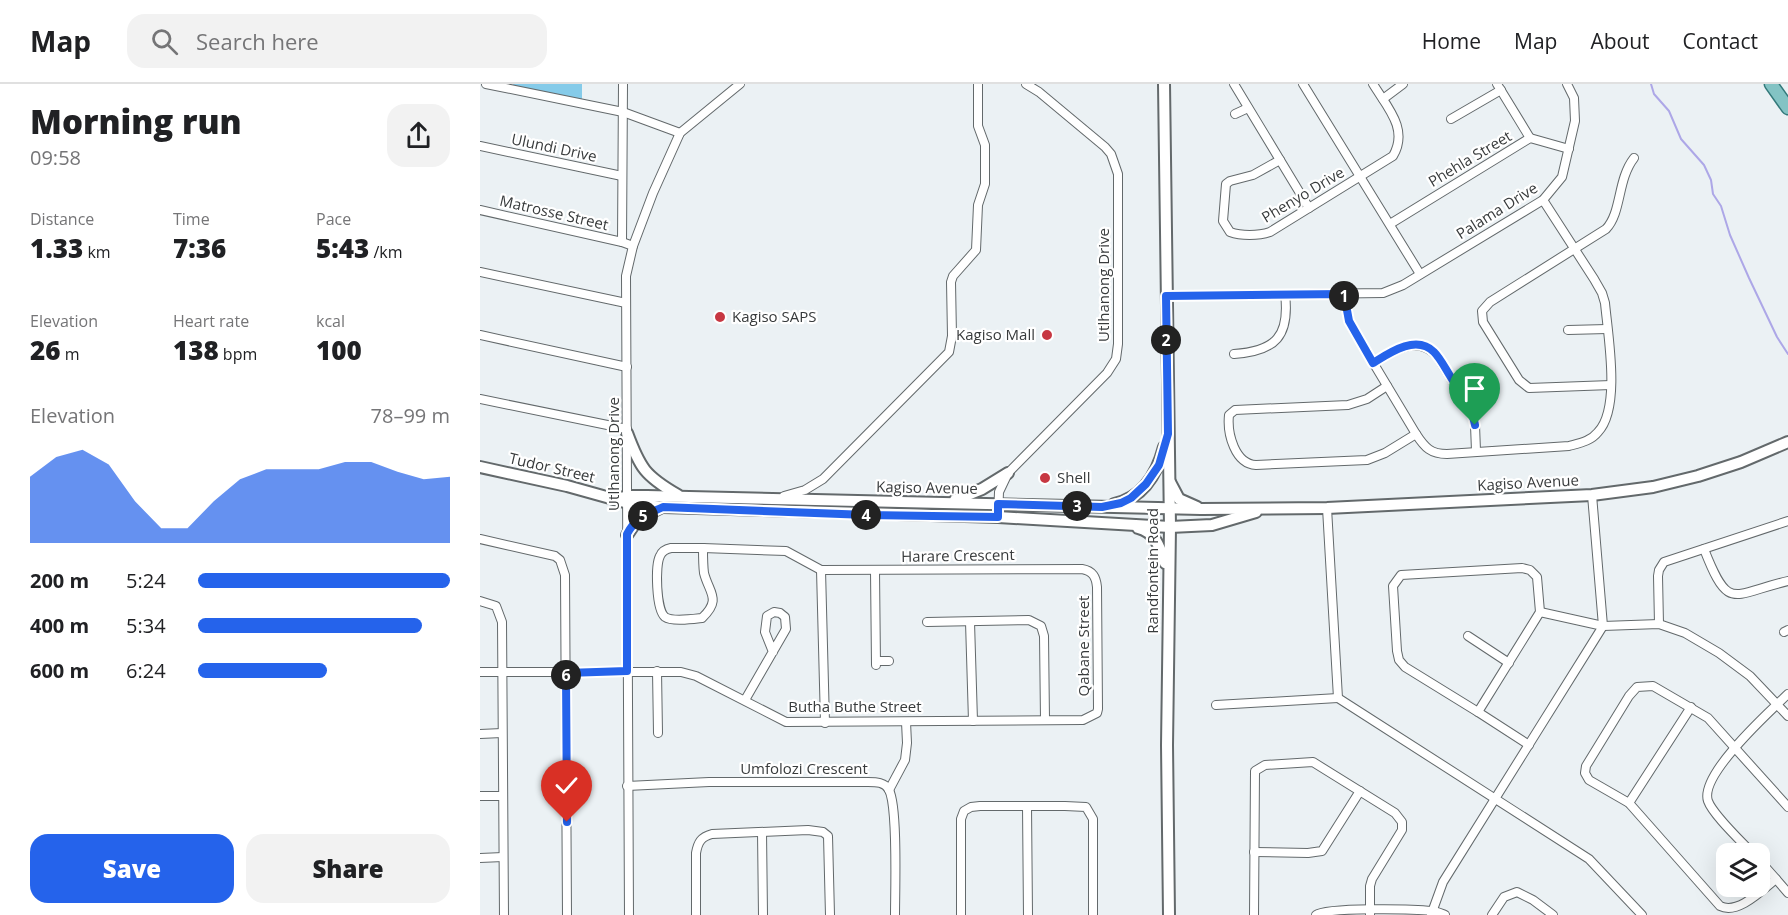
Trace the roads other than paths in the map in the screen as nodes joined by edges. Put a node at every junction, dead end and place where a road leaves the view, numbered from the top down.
1 (486, 84) edge
2 (623, 84) edge
3 (740, 84) edge
4 (978, 84) edge
5 (1026, 84) edge
6 (1164, 84) edge
7 (1234, 84) edge
8 (1303, 84) edge
9 (1373, 84) edge
10 (1403, 84) edge
11 (1567, 84) edge
12 (1772, 84) edge
13 (509, 86) edge
14 (1499, 87) edge
15 (1383, 99) junction
16 (1248, 108) junction
17 (1788, 108) edge
18 (623, 112) junction
19 (1235, 114) dead end
20 (1451, 119) dead end
21 (681, 134) junction
22 (1530, 138) junction
23 (480, 146) edge
24 (1569, 149) junction
25 (1634, 158) dead end
26 (1280, 160) junction
27 (621, 176) junction
28 (1360, 177) junction
29 (1543, 200) junction
30 (1309, 208) junction
31 (480, 210) edge
32 (1390, 224) junction
33 (622, 242) junction
34 (633, 246) junction
35 (1575, 250) junction
36 (480, 272) edge
37 (1420, 274) junction
38 (1285, 294) junction
39 (1344, 294) junction
40 (1166, 296) junction
41 (626, 303) junction
42 (1607, 329) junction
43 (1568, 330) dead end
44 (480, 335) edge
45 (1234, 354) dead end
46 (1373, 363) junction
47 (627, 367) junction
48 (1611, 385) junction
49 (1387, 386) junction
50 (480, 399) edge
51 (627, 431) junction
52 (1168, 434) junction
53 (1416, 434) junction
54 (1788, 442) edge
55 (1476, 451) junction
56 (480, 467) edge
57 (1008, 473) junction
58 (1169, 479) junction
59 (1592, 495) junction
60 (681, 497) junction
61 (624, 499) junction
62 (771, 499) junction
63 (946, 503) junction
64 (998, 504) junction
65 (663, 507) junction
66 (1102, 507) junction
67 (1169, 508) junction
68 (1327, 508) junction
69 (1201, 509) junction
70 (1262, 510) junction
71 (998, 517) junction
72 (1788, 521) edge
73 (1126, 525) junction
74 (1212, 525) junction
75 (1170, 527) junction
76 (627, 534) junction
77 (480, 539) edge
78 (703, 548) junction
79 (1704, 549) junction
80 (1168, 569) junction
81 (821, 570) junction
82 (875, 571) junction
83 (1094, 575) joint
84 (1788, 581) edge
85 (480, 601) edge
86 (1540, 612) junction
87 (927, 622) dead end
88 (970, 622) junction
89 (1659, 624) junction
90 (1603, 626) junction
91 (1468, 636) dead end
92 (773, 652) junction
93 (889, 661) dead end
94 (1509, 663) junction
95 (627, 671) junction
96 (657, 671) junction
97 (480, 672) edge
98 (502, 672) junction
99 (566, 673) junction
100 (1788, 694) edge
101 (1338, 698) junction
102 (745, 700) junction
103 (1777, 704) junction
104 (1216, 705) dead end
105 (1691, 707) junction
106 (1478, 712) junction
107 (1094, 716) joint
108 (1788, 716) edge
109 (1045, 720) junction
110 (973, 721) junction
111 (906, 722) junction
112 (825, 723) junction
113 (658, 733) dead end
114 (480, 734) edge
115 (502, 734) junction
116 (1529, 745) junction
117 (1735, 746) junction
118 (627, 786) junction
119 (889, 790) junction
120 (1360, 790) junction
121 (480, 796) edge
122 (503, 796) junction
123 (1495, 800) junction
124 (1629, 803) junction
125 (1027, 806) junction
126 (1788, 807) edge
127 (762, 832) junction
128 (1743, 843) edge
129 (1254, 852) junction
130 (503, 857) junction
131 (480, 858) edge
132 (1770, 872) edge
133 (1776, 879) junction
134 (1788, 893) edge
135 (1370, 913) edge
136 (1431, 913) edge
137 (504, 915) edge
138 (567, 915) edge
139 (629, 915) edge
140 (696, 915) edge
141 (763, 915) edge
142 (830, 915) edge
143 (895, 915) edge
144 (961, 915) edge
145 (1029, 915) edge
146 (1094, 915) edge
147 (1169, 915) edge
148 (1254, 915) edge
149 (1316, 915) edge
150 (1445, 915) edge
151 (1492, 915) edge
152 (1553, 915) edge
153 (1641, 915) edge

1 - 13 street
2 - 18 street
3 - 21 street, Utlhanong Drive
4 - 62 street
5 - 57 street, Utlhanong Drive
6 - 40 street, Randfontein Road
7 - 16 street
8 - 28 street
9 - 15 street
10 - 15 street
11 - 24 street, Palama Drive
12 - 17 main road
13 - 18 street
14 - 20 street
14 - 22 street
15 - 28 street, Phenyo Drive
16 - 19 street
16 - 26 street
18 - 21 street
18 - 27 street
21 - 34 street, Utlhanong Drive
22 - 24 street, Phehla Street
22 - 32 street, Phehla Street
23 - 27 street, Ulundi Drive
24 - 29 street, Palama Drive
25 - 35 street
26 - 30 street
26 - 30 street, Phenyo Drive
27 - 33 street
28 - 30 street, Phenyo Drive
28 - 32 street
29 - 35 street
29 - 37 street, Palama Drive
31 - 33 street, Matrosse Street
32 - 37 street
33 - 34 street
34 - 41 street, Utlhanong Drive
35 - 42 street
35 - 48 street
36 - 41 street
37 - 39 street, Palama Drive
38 - 39 street, Palama Drive
38 - 40 street, Palama Drive
38 - 45 street
39 - 46 street
40 - 52 street, Randfontein Road
41 - 47 street, Utlhanong Drive
42 - 43 street
42 - 48 street
44 - 47 street
46 - 49 street
46 - 55 street
47 - 51 street, Utlhanong Drive
48 - 55 street
49 - 53 street
49 - 53 street
50 - 51 street
51 - 60 street
51 - 61 street, Utlhanong Drive
52 - 58 street, Randfontein Road
52 - 66 street
53 - 55 street
54 - 59 street, Kagiso Avenue
56 - 61 street, Tudor Street
57 - 63 street
57 - 64 street, Utlhanong Drive
58 - 67 street, Randfontein Road
58 - 69 street
59 - 68 street, Kagiso Avenue
59 - 90 street
60 - 61 street, Kagiso Avenue
60 - 62 street, Kagiso Avenue
61 - 65 street, Kagiso Avenue
61 - 76 street, Utlhanong Drive
62 - 63 street, Kagiso Avenue
63 - 64 street, Kagiso Avenue
64 - 66 street, Kagiso Avenue
64 - 71 street, Utlhanong Drive
65 - 71 street, Kagiso Avenue
65 - 76 street
66 - 67 street, Kagiso Avenue
67 - 69 street, Kagiso Avenue
67 - 75 street, Randfontein Road
68 - 70 street, Kagiso Avenue
68 - 101 street
69 - 70 street, Kagiso Avenue
70 - 74 street, Kagiso Avenue
71 - 73 street, Kagiso Avenue
72 - 79 street
73 - 75 street, Kagiso Avenue
73 - 80 street
74 - 75 street, Kagiso Avenue
74 - 80 street
75 - 80 street, Randfontein Road
76 - 95 street, Utlhanong Drive
77 - 99 street
78 - 78 street
78 - 81 street
79 - 84 street
79 - 89 street
80 - 147 street, Randfontein Road
81 - 82 street, Harare Crescent
81 - 112 street
82 - 83 street, Harare Crescent
82 - 93 street
83 - 107 street, Qabane Street
85 - 98 street
86 - 90 street
86 - 94 street
86 - 106 street
87 - 88 street
88 - 109 street
88 - 110 street
89 - 90 street
89 - 103 street
90 - 116 street
91 - 94 street
92 - 92 street
92 - 102 street
94 - 106 street
95 - 96 street, Butha Buthe Street
95 - 99 street, Butha Buthe Street
95 - 118 street, Utlhanong Drive
96 - 102 street, Butha Buthe Street
96 - 113 street
97 - 98 street, Butha Buthe Street
98 - 99 street, Butha Buthe Street
98 - 115 street
99 - 138 street
100 - 103 street
101 - 104 street
101 - 123 street
102 - 112 street, Butha Buthe Street
103 - 108 street
103 - 117 street
105 - 117 street
105 - 124 street
105 - 124 street
106 - 116 street
107 - 109 street, Butha Buthe Street
109 - 110 street, Butha Buthe Street
110 - 111 street, Butha Buthe Street
111 - 112 street, Butha Buthe Street
111 - 119 street
114 - 115 street
115 - 122 street
116 - 123 street
117 - 126 street
117 - 128 street
118 - 119 street, Umfolozi Crescent
118 - 139 street, Utlhanong Drive
119 - 143 street
120 - 129 street
120 - 129 street
120 - 135 street
121 - 122 street
122 - 130 street
123 - 136 street
123 - 153 street
124 - 133 street
125 - 144 street
125 - 145 street
125 - 146 street
127 - 140 street
127 - 141 street
127 - 142 street
129 - 148 street
130 - 131 street
130 - 137 street
132 - 133 street
133 - 134 street
135 - 136 street
135 - 149 street
136 - 150 street
151 - 152 street

